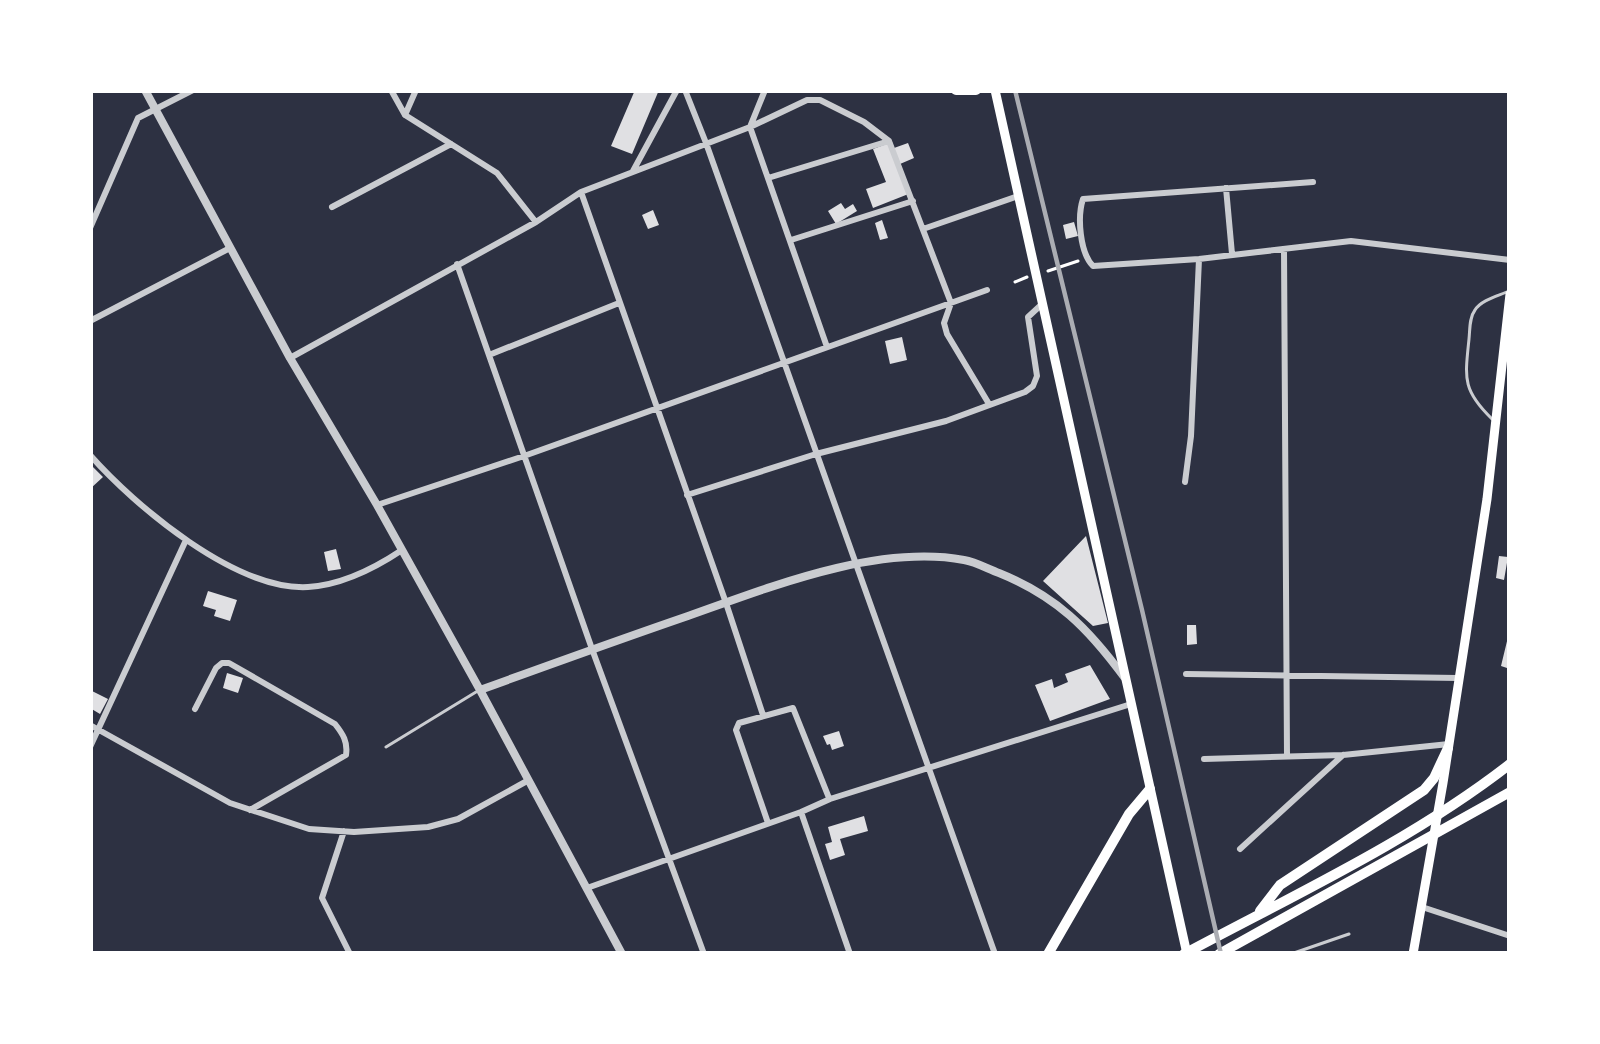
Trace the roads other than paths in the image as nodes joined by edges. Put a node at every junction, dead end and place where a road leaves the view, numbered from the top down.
1 (145, 90) edge
2 (193, 90) edge
3 (391, 90) edge
4 (416, 90) edge
5 (765, 90) edge
6 (956, 90) edge
7 (976, 90) edge
8 (995, 90) edge
9 (675, 92) edge
10 (155, 110) junction
11 (405, 115) junction
12 (750, 127) junction
13 (889, 140) junction
14 (706, 143) junction
15 (451, 144) junction
16 (633, 172) junction
17 (767, 178) junction
18 (1313, 182) dead end
19 (1226, 188) junction
20 (581, 192) junction
21 (1018, 196) junction
22 (90, 198) edge
23 (913, 200) junction
24 (101, 203) junction
25 (332, 207) dead end
26 (536, 222) junction
27 (90, 228) edge
28 (923, 229) junction
29 (789, 241) junction
30 (230, 248) junction
31 (1284, 249) junction
32 (1232, 254) junction
33 (1199, 259) junction
34 (1510, 260) edge
35 (458, 264) junction
36 (986, 290) dead end
37 (1510, 292) edge
38 (619, 303) junction
39 (951, 303) junction
40 (1042, 304) junction
41 (90, 321) edge
42 (827, 347) junction
43 (489, 355) junction
44 (290, 358) junction
45 (784, 364) junction
46 (988, 404) junction
47 (657, 408) junction
48 (1497, 424) junction
49 (1510, 427) edge
50 (816, 454) junction
51 (90, 455) edge
52 (524, 456) junction
53 (1185, 482) dead end
54 (687, 495) junction
55 (377, 505) junction
56 (186, 540) junction
57 (402, 550) junction
58 (854, 563) junction
59 (726, 603) junction
60 (592, 649) junction
61 (1186, 674) dead end
62 (1287, 675) junction
63 (1457, 678) junction
64 (1126, 679) junction
65 (480, 690) junction
66 (1131, 704) junction
67 (195, 709) dead end
68 (763, 716) junction
69 (94, 728) edge
70 (1448, 746) junction
71 (90, 747) edge
72 (386, 747) dead end
73 (1287, 754) junction
74 (1343, 755) junction
75 (1204, 759) dead end
76 (1510, 767) edge
77 (930, 768) junction
78 (527, 781) junction
79 (1150, 789) junction
80 (1510, 792) edge
81 (830, 799) junction
82 (250, 810) junction
83 (801, 812) junction
84 (768, 823) junction
85 (344, 831) junction
86 (1240, 849) dead end
87 (670, 860) junction
88 (587, 888) junction
89 (1422, 907) junction
90 (1258, 914) junction
91 (1349, 934) dead end
92 (1510, 936) edge
93 (350, 954) edge
94 (622, 954) edge
95 (704, 954) edge
96 (850, 954) edge
97 (995, 954) edge
98 (1048, 954) edge
99 (1186, 954) edge
100 (1219, 954) edge
101 (1292, 954) edge
102 (1413, 954) edge

1 - 10 street
2 - 10 street
3 - 11 street
4 - 11 street
5 - 12 street
6 - 7 main road
8 - 21 main road
9 - 14 street
9 - 16 street
10 - 24 street
10 - 30 street
11 - 15 street
12 - 13 street
12 - 14 street
12 - 17 street
13 - 17 street
13 - 23 street
14 - 16 street
14 - 45 street
15 - 25 street
15 - 26 street
16 - 20 street
17 - 29 street
18 - 19 street
19 - 32 street
19 - 33 street
20 - 26 street
20 - 38 street
21 - 28 street
21 - 40 main road
22 - 24 street
23 - 28 street
23 - 29 street
24 - 27 street
26 - 35 street
28 - 39 street
29 - 42 street
30 - 41 street
30 - 44 street
31 - 32 street
31 - 34 street
31 - 62 street
32 - 33 street
33 - 53 street
35 - 43 street
35 - 44 street
36 - 39 street
37 - 48 main road
37 - 48 lane
38 - 43 street
38 - 47 street
39 - 42 street
39 - 46 street
40 - 46 street
40 - 64 main road
42 - 45 street
43 - 52 street
44 - 55 street
45 - 47 street
45 - 50 street
46 - 50 street
47 - 52 street
47 - 54 street
48 - 49 street
48 - 63 main road
50 - 54 street
50 - 58 street
51 - 56 street
52 - 55 street
52 - 60 street
54 - 59 street
55 - 57 street
56 - 57 street
56 - 69 street
57 - 65 street
58 - 59 street
58 - 64 street
58 - 77 street
59 - 60 street
59 - 68 street
60 - 65 street
60 - 87 street
61 - 62 street
62 - 63 street
62 - 73 street
63 - 70 main road
64 - 66 main road
65 - 72 lane
65 - 78 street
66 - 77 street
66 - 79 main road
67 - 82 street
68 - 81 street
68 - 84 street
69 - 71 street
69 - 82 street
70 - 74 street
70 - 89 main road
70 - 90 main road
73 - 74 street
73 - 75 street
74 - 86 street
76 - 90 main road
77 - 81 street
77 - 97 street
78 - 85 street
78 - 88 street
79 - 98 main road
79 - 99 main road
80 - 100 main road
81 - 83 street
82 - 85 street
83 - 84 street
83 - 96 street
84 - 87 street
85 - 93 street
87 - 88 street
87 - 95 street
88 - 94 street
89 - 92 street
89 - 102 main road
90 - 99 main road
91 - 101 lane

